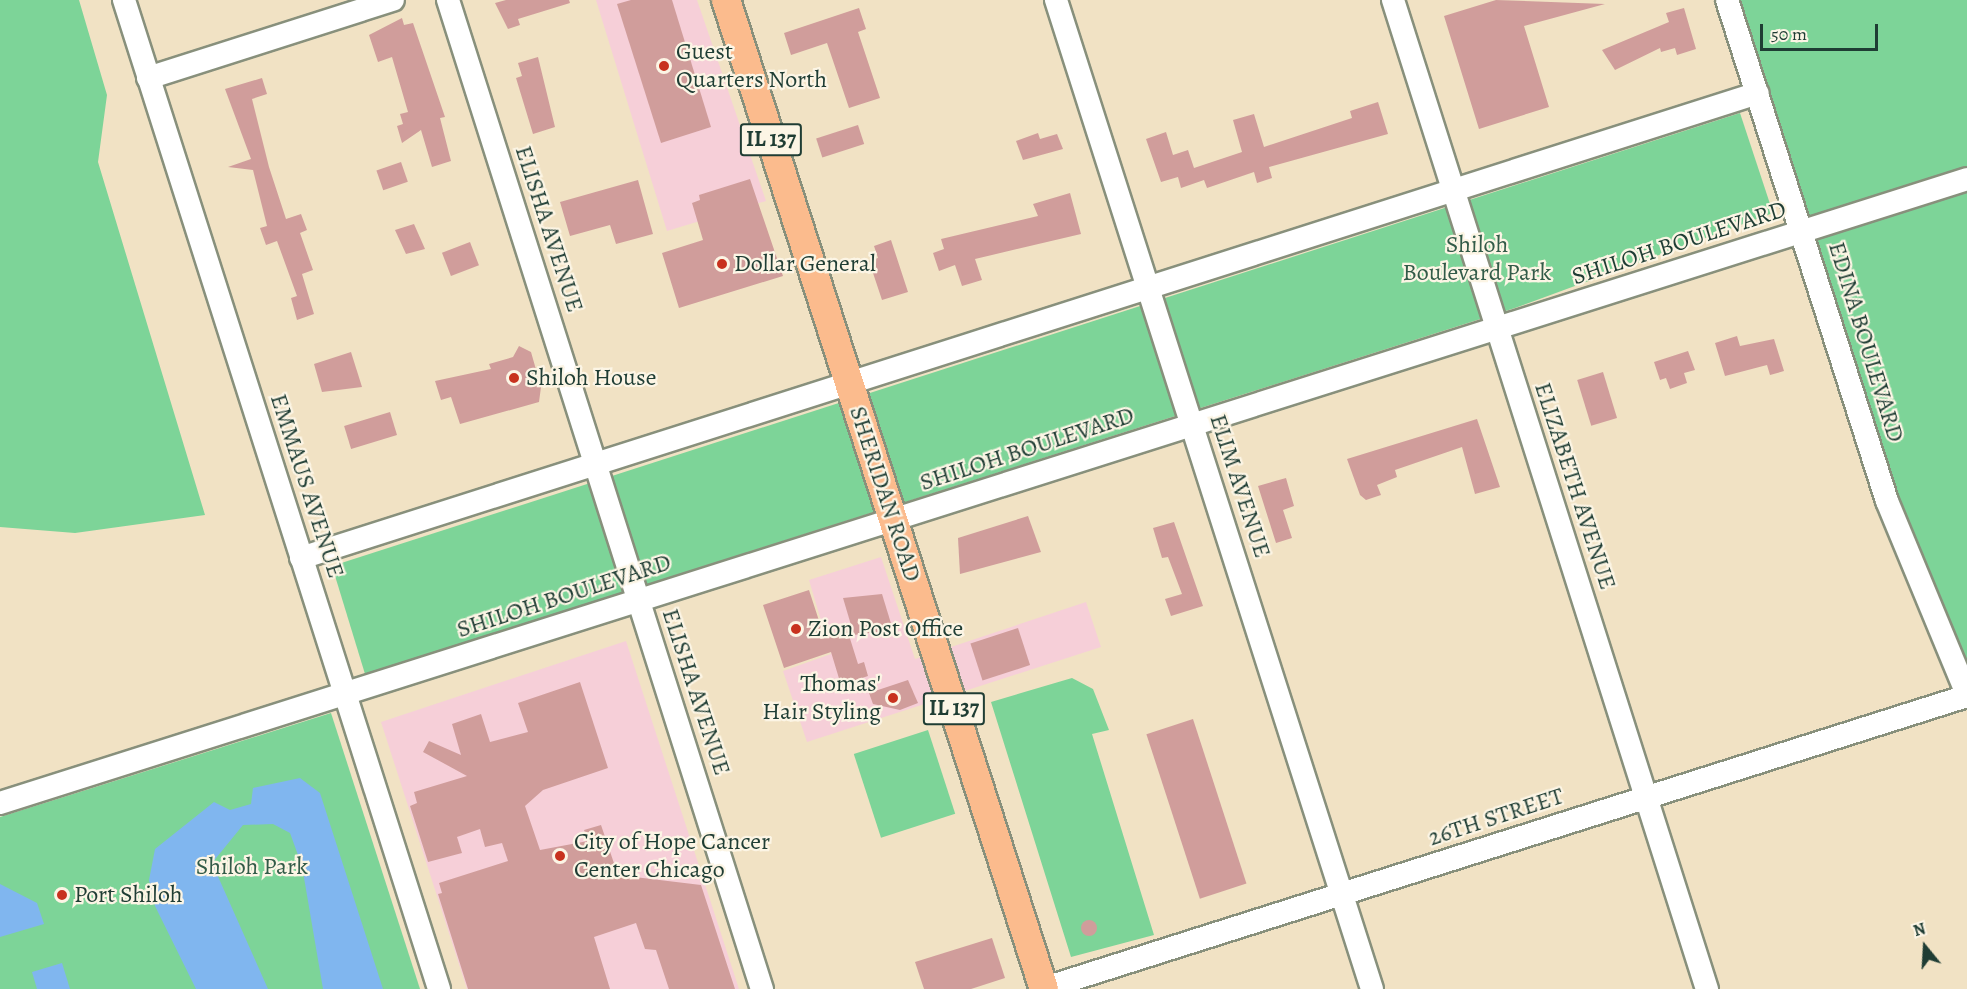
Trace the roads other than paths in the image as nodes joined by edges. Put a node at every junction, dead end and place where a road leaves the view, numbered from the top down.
1 (124, 0) edge
2 (393, 0) edge
3 (448, 0) edge
4 (726, 0) edge
5 (1056, 0) edge
6 (1393, 0) edge
7 (1727, 0) edge
8 (148, 78) junction
9 (1758, 93) junction
10 (1967, 179) edge
11 (1453, 190) junction
12 (1803, 231) junction
13 (1148, 288) junction
14 (1497, 329) junction
15 (849, 383) junction
16 (1192, 425) junction
17 (595, 464) junction
18 (893, 520) junction
19 (301, 558) junction
20 (638, 601) junction
21 (344, 694) junction
22 (1967, 695) edge
23 (1646, 798) junction
24 (0, 803) edge
25 (1342, 894) junction
26 (439, 989) edge
27 (762, 989) edge
28 (1043, 989) edge
29 (1372, 989) edge
30 (1707, 989) edge

1 - 8 street, EMMAUS AVENUE
2 - 8 street
3 - 17 street, ELISHA AVENUE
4 - 15 main road, SHERIDAN ROAD / IL 137
5 - 13 street, ELIM AVENUE
6 - 11 street, ELIZABETH AVENUE
7 - 9 street, EDINA BOULEVARD
8 - 19 street, EMMAUS AVENUE
9 - 11 street
9 - 12 street, EDINA BOULEVARD
10 - 12 street, SHILOH BOULEVARD
11 - 13 street
11 - 14 street, ELIZABETH AVENUE
12 - 14 street, SHILOH BOULEVARD
12 - 22 street, EDINA BOULEVARD
13 - 15 street
13 - 16 street, ELIM AVENUE
14 - 16 street, SHILOH BOULEVARD
14 - 23 street, ELIZABETH AVENUE
15 - 17 street
15 - 18 main road, SHERIDAN ROAD / IL 137
16 - 18 street, SHILOH BOULEVARD
16 - 25 street, ELIM AVENUE
17 - 19 street
17 - 20 street, ELISHA AVENUE
18 - 20 street, SHILOH BOULEVARD
18 - 28 main road, SHERIDAN ROAD / IL 137
19 - 21 street, EMMAUS AVENUE
20 - 21 street, SHILOH BOULEVARD
20 - 27 street, ELISHA AVENUE
21 - 24 street, SHILOH BOULEVARD
21 - 26 street, EMMAUS AVENUE
22 - 23 street, 26TH STREET
23 - 25 street, 26TH STREET
23 - 30 street, ELIZABETH AVENUE
25 - 28 street, 26TH STREET
25 - 29 street, ELIM AVENUE

